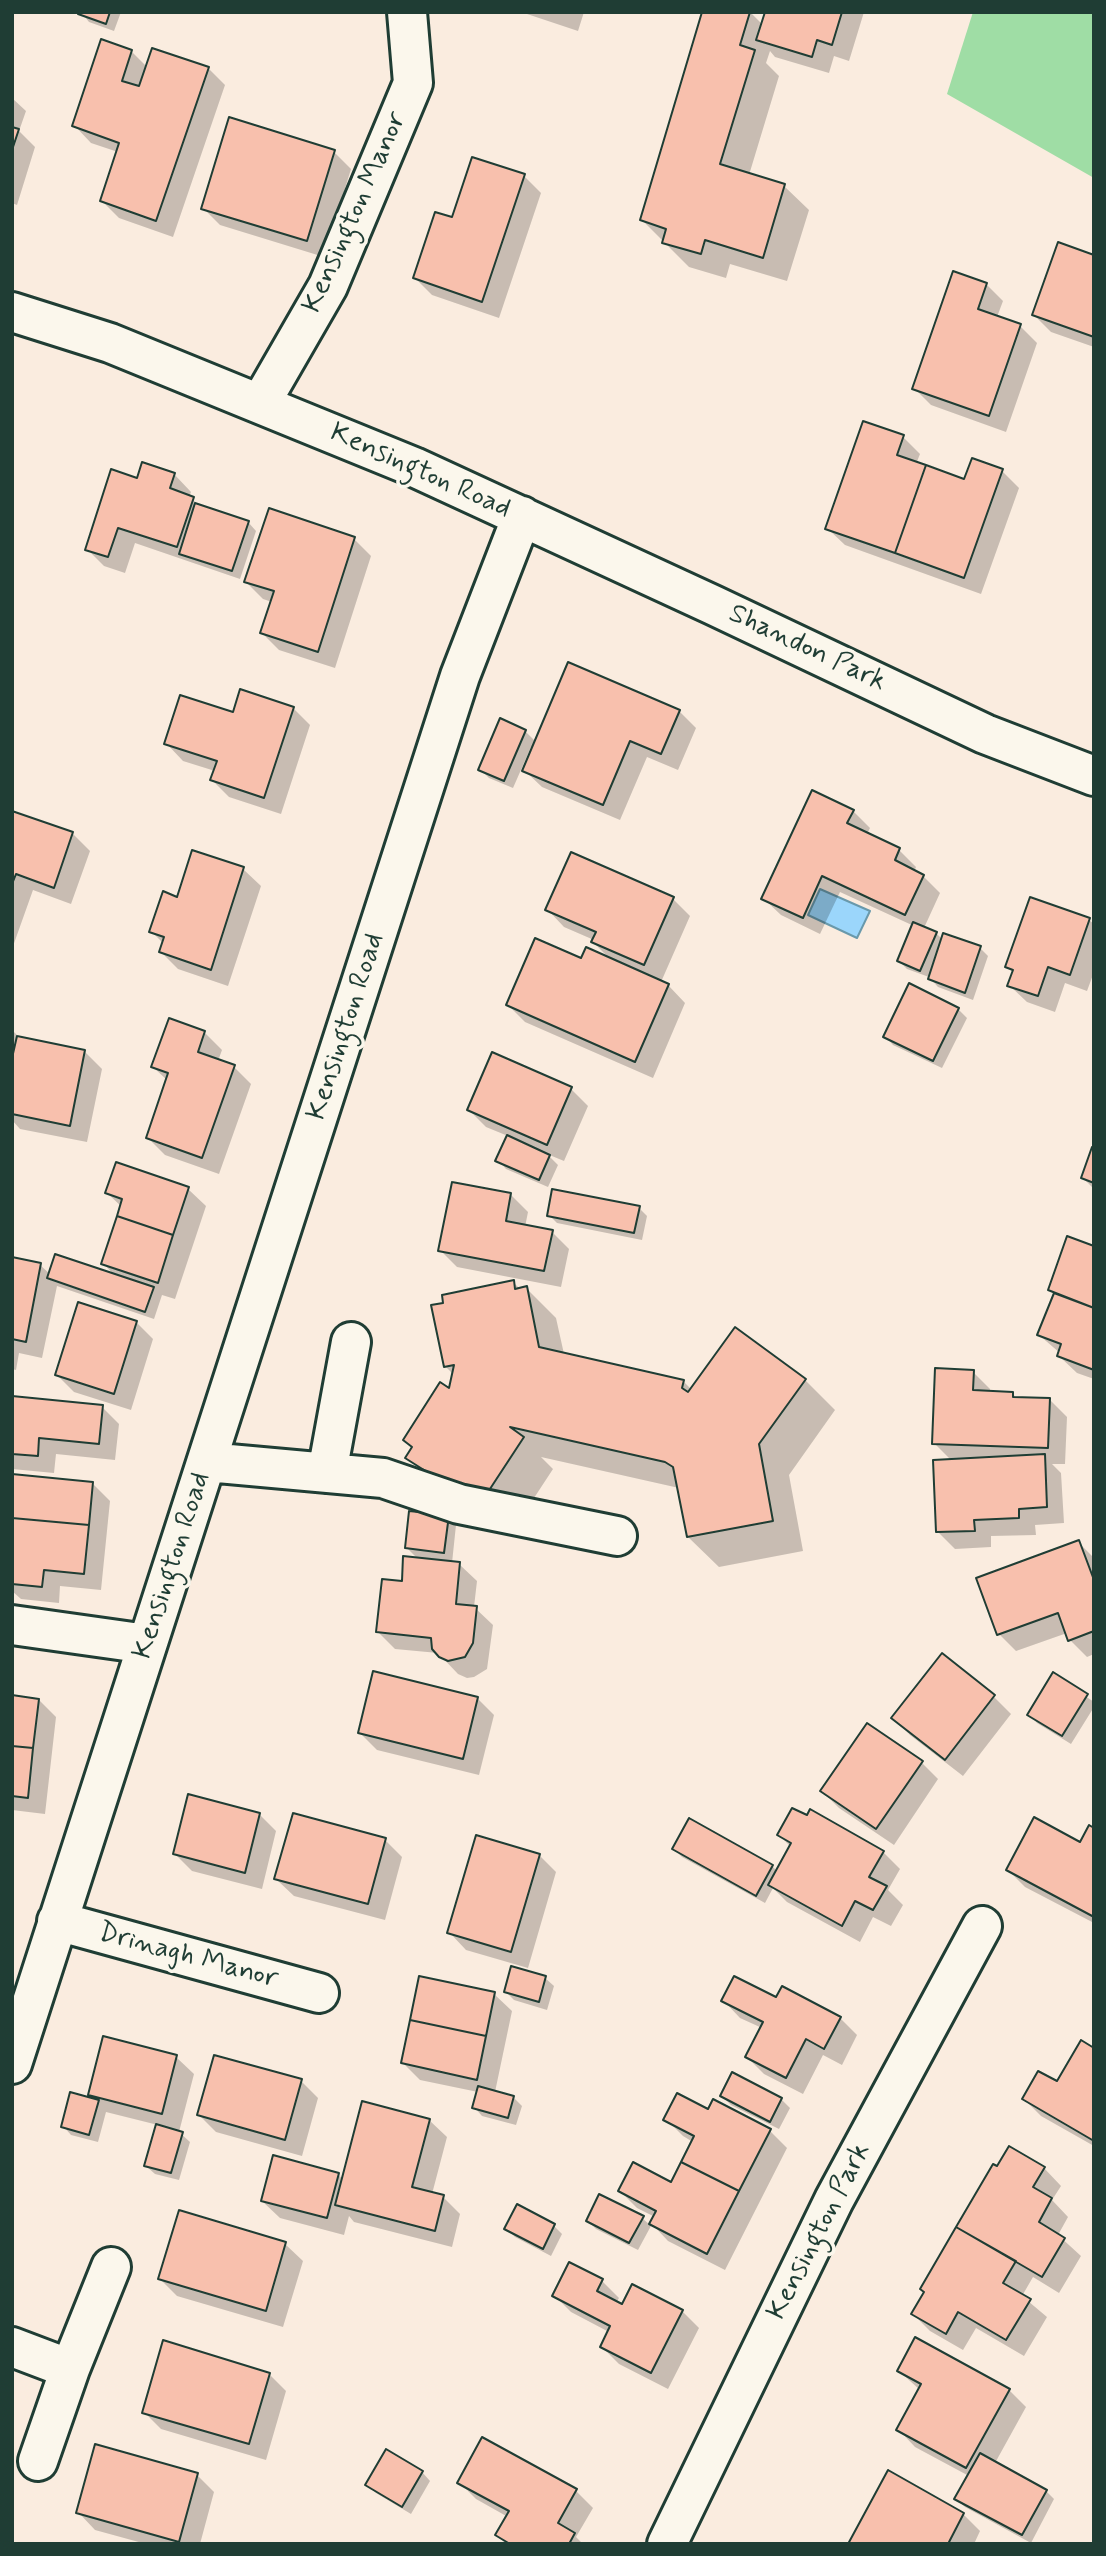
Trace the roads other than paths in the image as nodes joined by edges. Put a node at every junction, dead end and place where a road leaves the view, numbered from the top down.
1 (407, 12) edge
2 (12, 312) edge
3 (260, 404) junction
4 (522, 516) junction
5 (1094, 776) edge
6 (351, 1342) dead end
7 (207, 1462) junction
8 (327, 1473) junction
9 (617, 1536) dead end
10 (12, 1625) edge
11 (147, 1644) junction
12 (57, 1921) junction
13 (982, 1926) dead end
14 (319, 1993) dead end
15 (12, 2064) edge
16 (111, 2267) dead end
17 (12, 2347) edge
18 (70, 2370) junction
19 (38, 2461) dead end
20 (667, 2544) edge

1 - 3 street, Kensington Manor
2 - 3 street, Kensington Road
3 - 4 street, Kensington Road
4 - 5 street, Shandon Park
4 - 7 street, Kensington Road
6 - 8 street
7 - 8 street
7 - 11 street, Kensington Road
8 - 9 street
10 - 11 street
11 - 12 street, Kensington Road
12 - 14 street, Drinagh Manor
12 - 15 street, Kensington Road
13 - 20 street, Kensington Park
16 - 18 street
17 - 18 street
18 - 19 street

